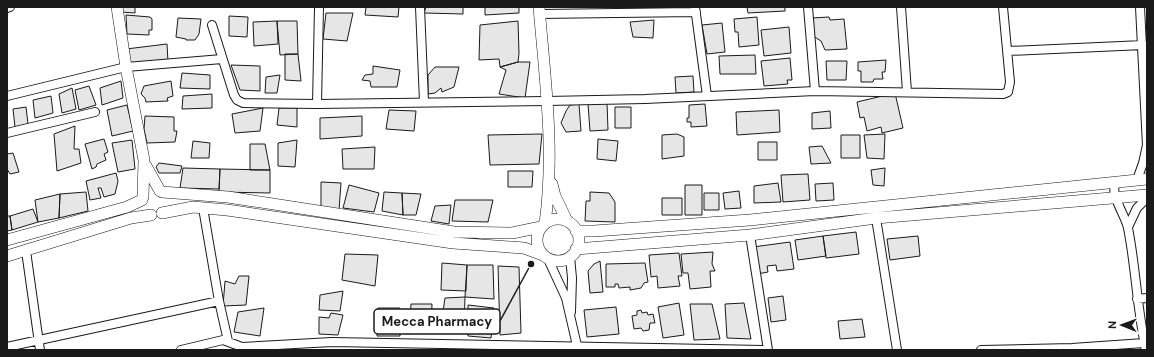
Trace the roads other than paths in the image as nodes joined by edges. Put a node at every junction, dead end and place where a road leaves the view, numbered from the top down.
1 (10, 7) edge
2 (117, 7) edge
3 (319, 7) edge
4 (420, 7) edge
5 (808, 7) edge
6 (901, 7) edge
7 (1003, 7) edge
8 (1140, 7) edge
9 (7, 8) edge
10 (695, 10) edge
11 (539, 11) edge
12 (212, 25) dead end
13 (1143, 45) junction
14 (1008, 51) junction
15 (222, 60) junction
16 (126, 67) junction
17 (1146, 69) edge
18 (815, 91) junction
19 (907, 92) junction
20 (7, 96) edge
21 (707, 96) junction
22 (547, 101) junction
23 (424, 102) junction
24 (317, 104) junction
25 (95, 112) dead end
26 (7, 133) edge
27 (1147, 146) edge
28 (144, 160) junction
29 (549, 168) junction
30 (1142, 180) edge
31 (1116, 182) junction
32 (161, 192) junction
33 (1147, 195) edge
34 (1116, 198) junction
35 (1147, 198) edge
36 (142, 199) junction
37 (203, 208) junction
38 (157, 214) junction
39 (876, 218) junction
40 (567, 221) junction
41 (543, 225) junction
42 (1128, 228) junction
43 (576, 231) junction
44 (594, 231) junction
45 (522, 232) junction
46 (750, 235) junction
47 (7, 240) edge
48 (596, 247) junction
49 (524, 248) junction
50 (26, 251) junction
51 (573, 253) junction
52 (7, 256) edge
53 (546, 257) junction
54 (1147, 298) edge
55 (1137, 299) junction
56 (219, 301) junction
57 (571, 319) junction
58 (38, 340) junction
59 (228, 341) junction
60 (7, 347) edge
61 (1145, 347) edge
62 (238, 348) edge
63 (577, 348) edge
64 (1072, 349) edge
65 (40, 350) edge
66 (181, 350) edge
67 (768, 350) edge
68 (898, 350) edge
69 (981, 350) edge

1 - 9 street
2 - 16 main road
3 - 24 street
4 - 23 street
5 - 18 street
6 - 19 street
7 - 14 street
8 - 13 street
10 - 11 street
10 - 21 street
11 - 22 main road
12 - 15 street
13 - 14 street
13 - 17 street
14 - 19 street
15 - 16 street
15 - 24 street
16 - 20 street
16 - 28 main road
17 - 27 street
18 - 19 street
18 - 21 street
21 - 22 street
22 - 23 street
22 - 29 main road
23 - 24 street
25 - 26 street
27 - 30 street
28 - 32 main road
28 - 36 main road
29 - 40 main road
29 - 41 main road
30 - 31 main road
31 - 34 street
31 - 44 main road
32 - 36 main road
32 - 38 main road
32 - 45 main road
33 - 34 main road
34 - 39 main road
34 - 42 street
35 - 42 street
36 - 38 main road
36 - 47 main road
37 - 38 main road
37 - 49 main road
37 - 56 street
38 - 50 main road
39 - 46 main road
39 - 68 street
40 - 41 main road
40 - 43 main road
41 - 45 main road
41 - 53 main road
42 - 55 street
43 - 44 main road
43 - 51 main road
44 - 48 main road
45 - 49 main road
46 - 48 main road
46 - 67 street
48 - 51 main road
49 - 53 main road
50 - 52 main road
50 - 58 street
51 - 53 main road
51 - 57 street
53 - 57 street
54 - 55 street
55 - 61 street
56 - 58 street
56 - 59 street
57 - 63 street
58 - 60 street
58 - 65 street
59 - 62 street
59 - 66 street
61 - 64 street
62 - 63 street
63 - 67 street
64 - 69 street

